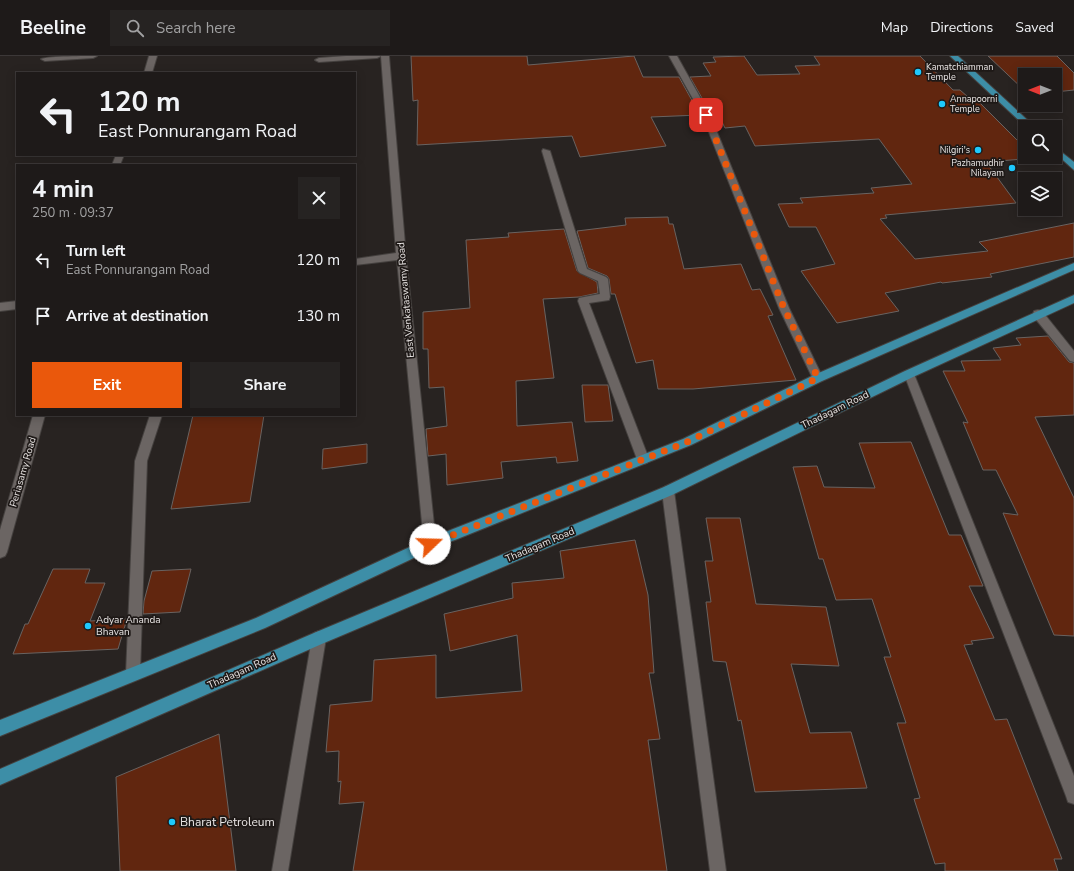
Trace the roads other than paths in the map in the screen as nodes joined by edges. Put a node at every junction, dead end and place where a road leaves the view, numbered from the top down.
1 (93, 56) edge
2 (153, 56) edge
3 (377, 56) edge
4 (385, 56) edge
5 (673, 56) edge
6 (954, 56) edge
7 (44, 59) dead end
8 (319, 60) dead end
9 (148, 72) edge
10 (1023, 120) edge
11 (546, 151) dead end
12 (1062, 156) edge
13 (1074, 167) edge
14 (401, 256) junction
15 (356, 262) edge
16 (1074, 266) edge
17 (1074, 299) edge
18 (16, 305) edge
19 (0, 307) edge
20 (1038, 314) junction
21 (1074, 358) edge
22 (909, 374) junction
23 (818, 378) junction
24 (39, 416) edge
25 (156, 416) edge
26 (643, 459) junction
27 (668, 491) junction
28 (430, 544) junction
29 (0, 552) edge
30 (319, 638) junction
31 (133, 674) junction
32 (0, 728) edge
33 (0, 777) edge
34 (1074, 796) edge
35 (280, 871) edge
36 (718, 871) edge

1 - 7 street
2 - 9 street
3 - 8 street
4 - 14 street, East Venkataswamy Road
5 - 23 street
6 - 10 main road
11 - 26 street
12 - 13 main road
14 - 15 street
14 - 28 street, East Venkataswamy Road
16 - 23 main road
17 - 20 main road, Thadagam Road
18 - 19 street
20 - 21 street
20 - 22 main road, Thadagam Road
22 - 27 main road, Thadagam Road
22 - 34 street
23 - 26 main road
24 - 29 street, Periasamy Road
25 - 31 street
26 - 28 main road
27 - 30 main road, Thadagam Road
27 - 36 street
28 - 31 main road
30 - 33 main road, Thadagam Road
30 - 35 street
31 - 32 main road

